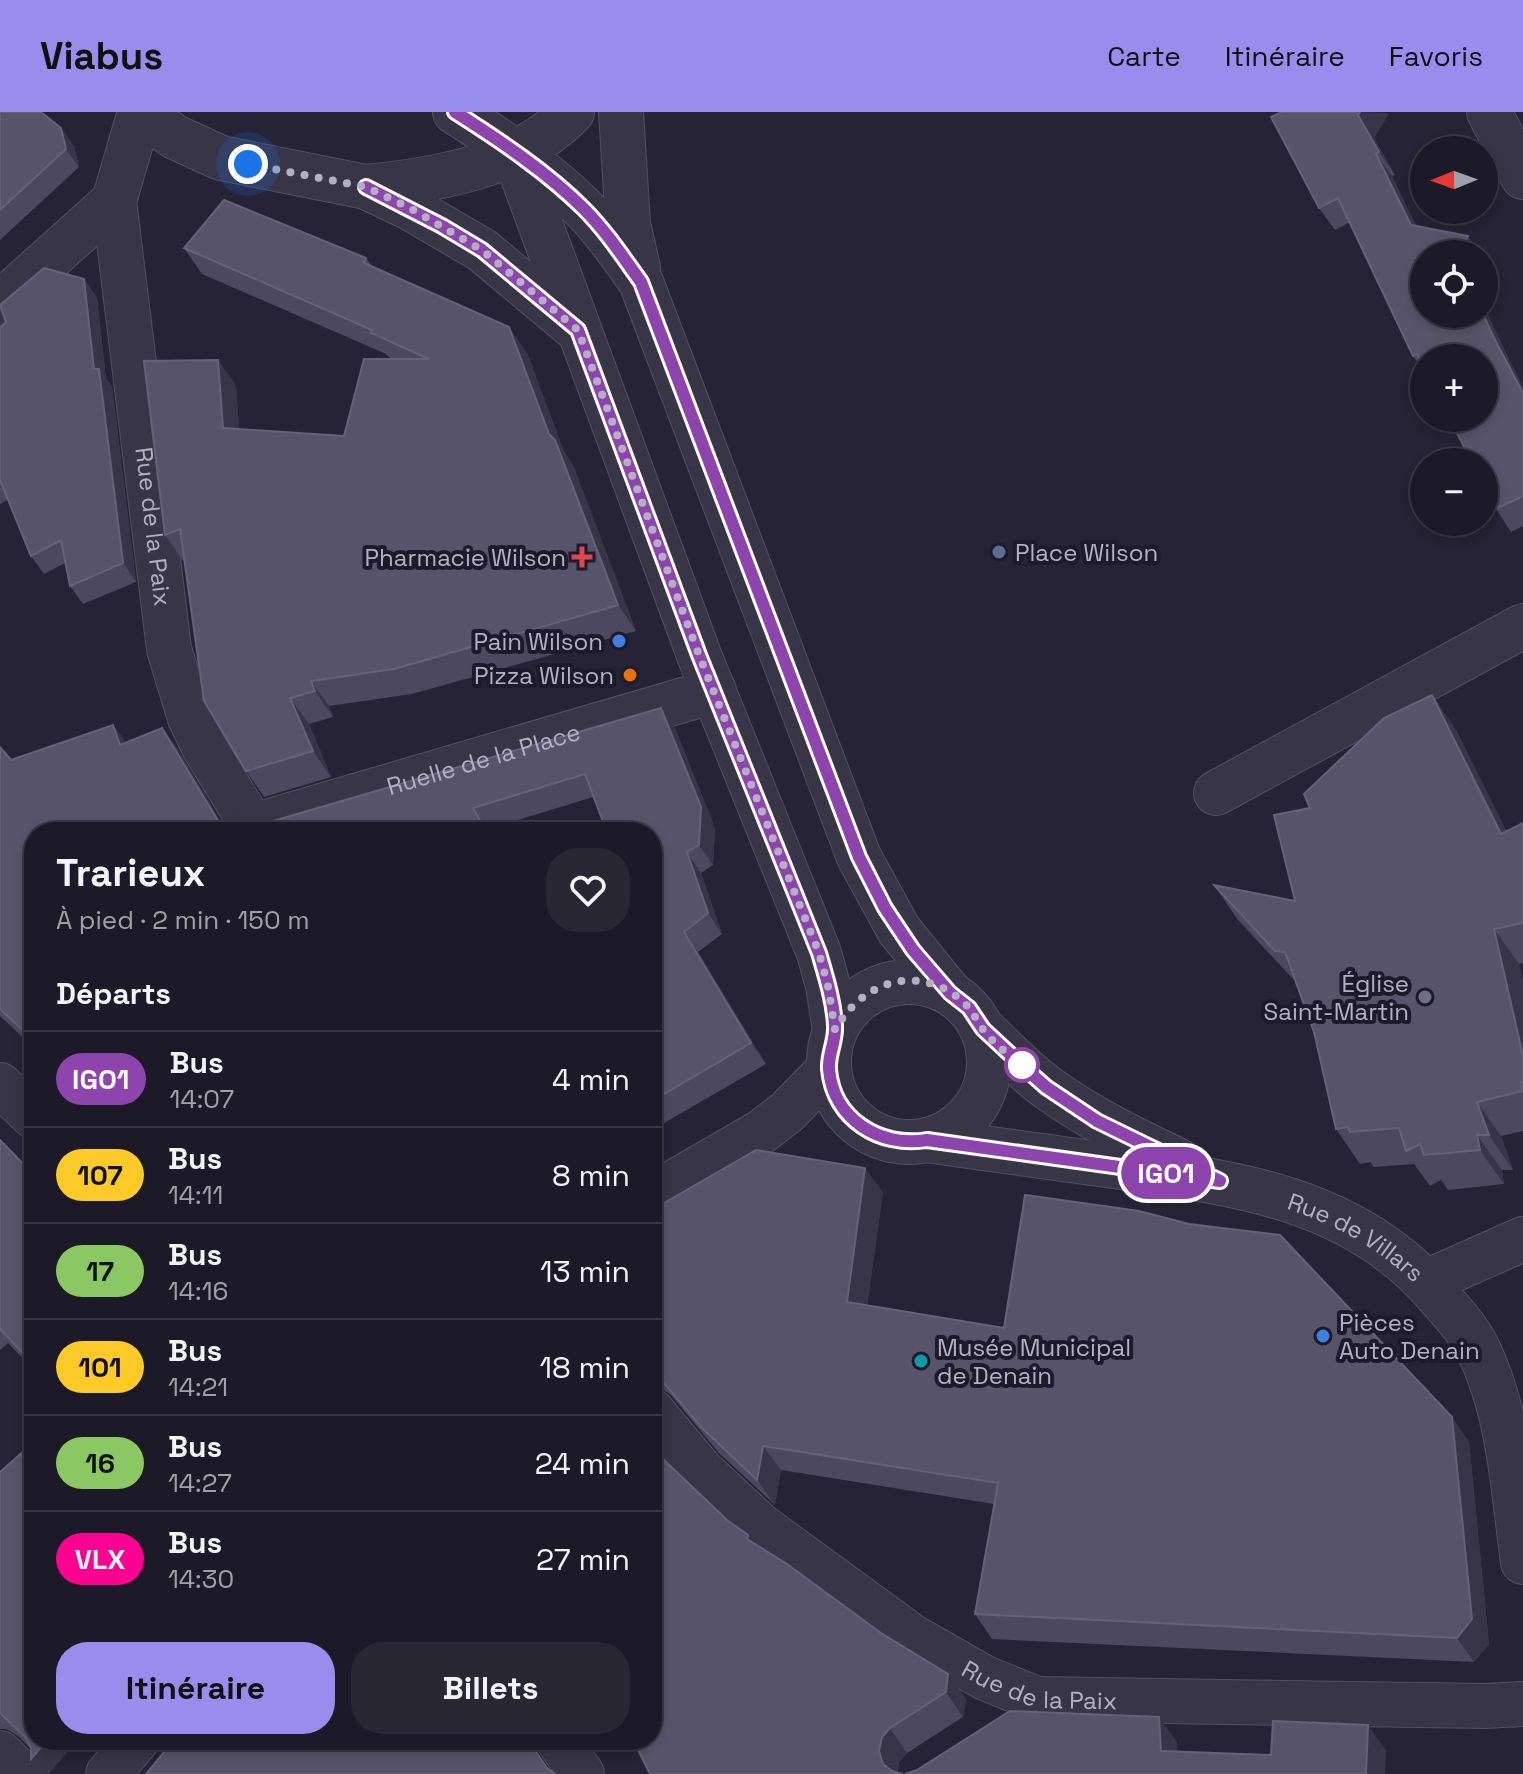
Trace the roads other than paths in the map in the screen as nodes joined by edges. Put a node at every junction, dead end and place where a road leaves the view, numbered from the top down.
1 (140, 112) edge
2 (148, 112) edge
3 (455, 112) edge
4 (572, 112) edge
5 (621, 112) edge
6 (1489, 112) edge
7 (507, 132) edge
8 (1523, 177) edge
9 (366, 187) junction
10 (114, 201) junction
11 (641, 282) junction
12 (0, 303) edge
13 (578, 330) junction
14 (1523, 626) edge
15 (714, 691) junction
16 (1216, 793) dead end
17 (250, 822) edge
18 (277, 822) edge
19 (950, 993) junction
20 (983, 1029) junction
21 (832, 1050) junction
22 (0, 1085) edge
23 (24, 1108) edge
24 (862, 1127) junction
25 (761, 1132) junction
26 (927, 1140) junction
27 (1220, 1181) junction
28 (662, 1189) edge
29 (1523, 1239) edge
30 (1426, 1282) junction
31 (662, 1423) edge
32 (1523, 1562) edge
33 (1037, 1699) junction
34 (1523, 1704) edge
35 (998, 1724) edge
36 (128, 1750) edge
37 (565, 1750) edge
38 (0, 1753) edge
39 (21, 1774) edge
40 (108, 1774) edge
41 (582, 1774) edge

1 - 2 street
1 - 9 street
1 - 10 street
3 - 7 street
4 - 7 street
5 - 11 street
6 - 8 street
7 - 9 street
7 - 11 street
7 - 13 street
9 - 13 street
10 - 12 street
10 - 17 street, Rue de la Paix
11 - 19 street
13 - 15 street
14 - 16 street
15 - 18 street, Ruelle de la Place
15 - 21 street
19 - 20 street
19 - 21 street
20 - 26 street
20 - 27 street
21 - 24 street
21 - 25 street
22 - 23 street
24 - 25 street
24 - 26 street
25 - 28 street
26 - 27 street
27 - 30 street, Rue de Villars
29 - 30 street
30 - 32 street, Rue de Villars
31 - 33 street, Rue de la Paix
33 - 34 street, Rue de la Paix
33 - 35 street
36 - 40 street
37 - 41 street
38 - 39 street

